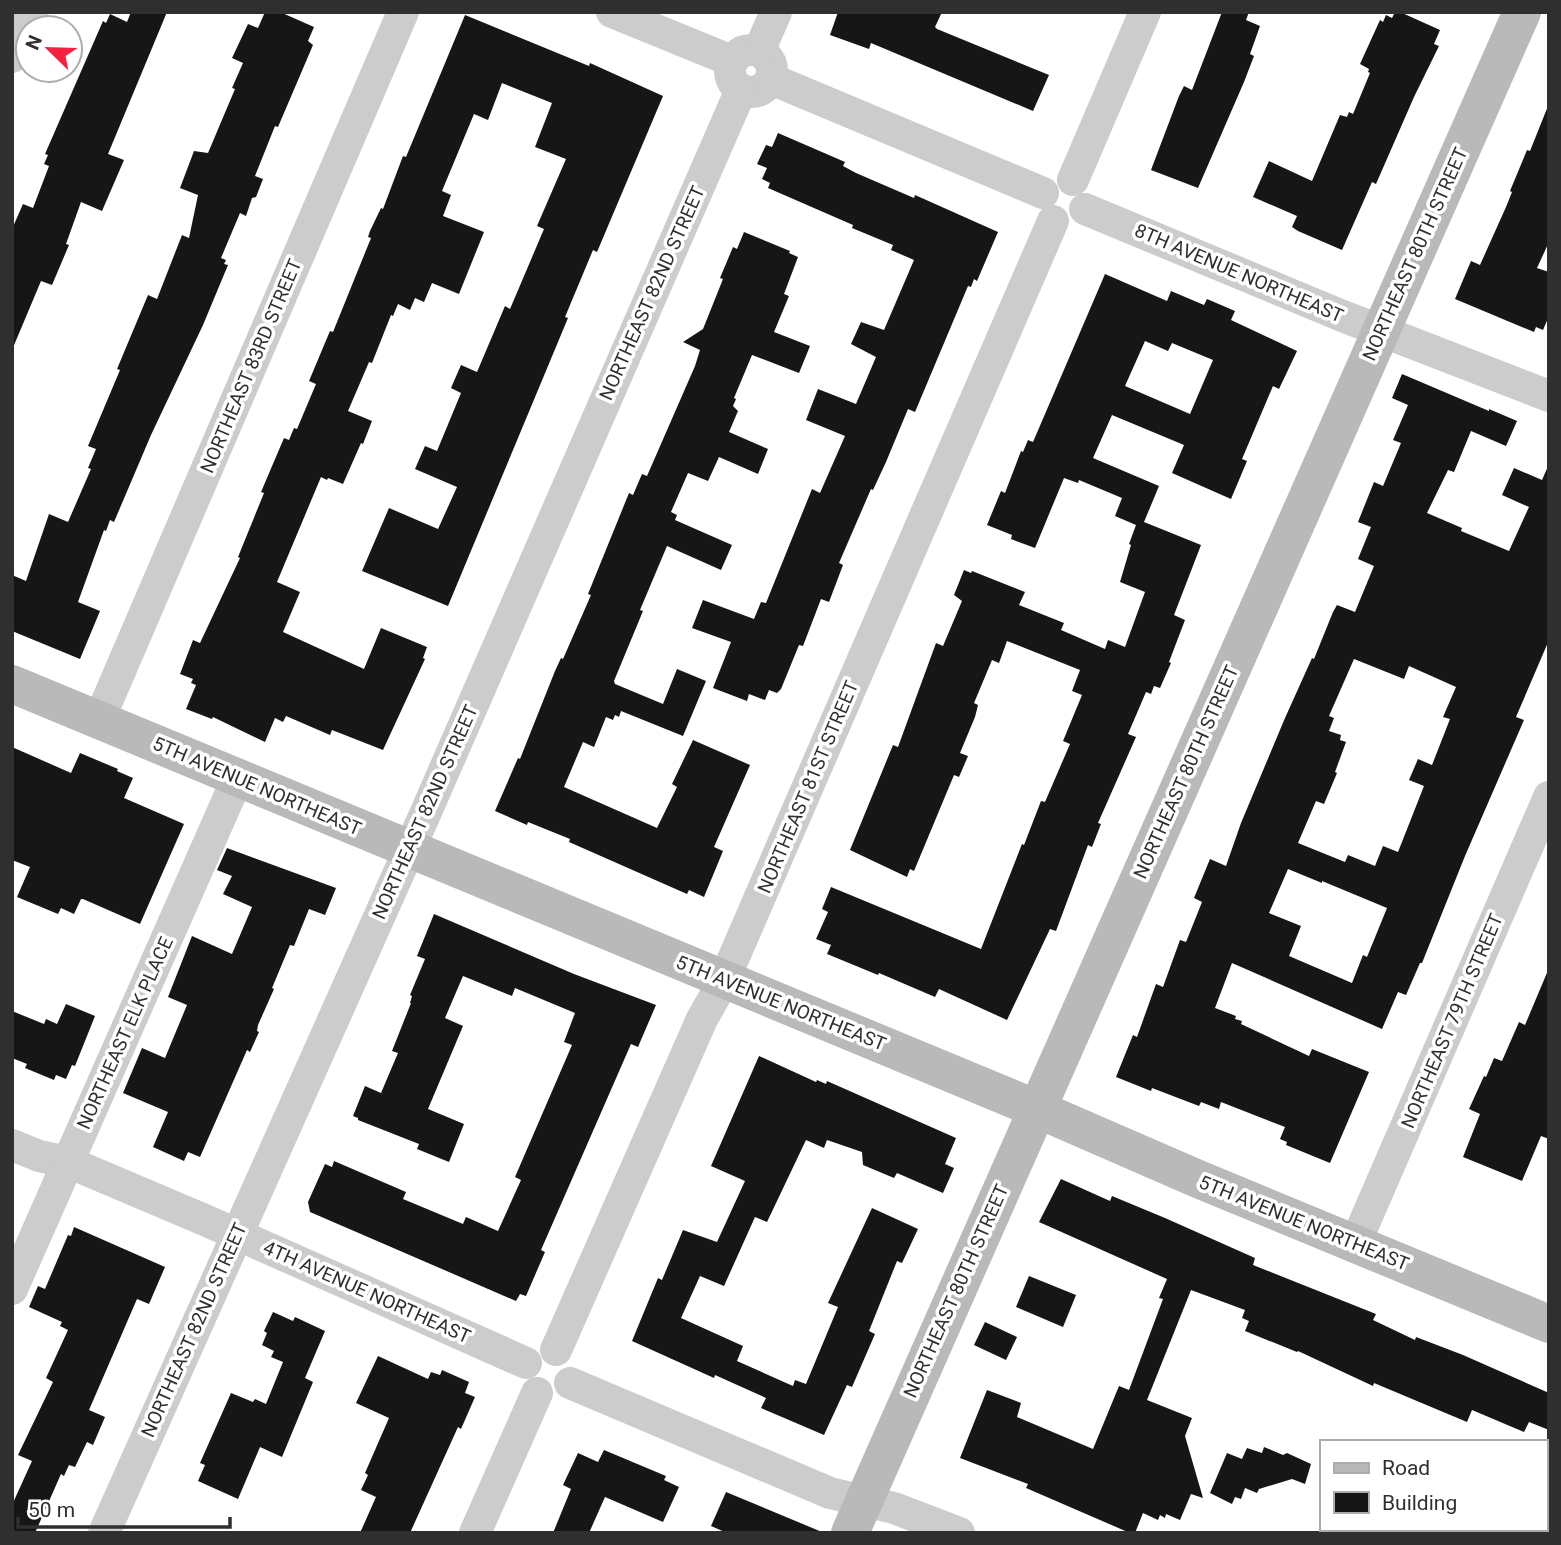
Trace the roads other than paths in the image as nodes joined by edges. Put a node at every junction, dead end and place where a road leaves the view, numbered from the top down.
1 (32, 12) edge
2 (403, 12) edge
3 (612, 12) edge
4 (776, 12) edge
5 (1145, 12) edge
6 (1522, 12) edge
7 (12, 57) edge
8 (751, 70) junction
9 (1073, 180) junction
10 (1048, 207) junction
11 (1085, 209) junction
12 (1381, 331) junction
13 (1549, 396) edge
14 (12, 684) edge
15 (99, 720) junction
16 (238, 777) junction
17 (1549, 797) edge
18 (409, 849) junction
19 (724, 980) junction
20 (1037, 1109) junction
21 (12, 1145) edge
22 (68, 1162) junction
23 (237, 1234) junction
24 (1355, 1244) junction
25 (12, 1289) edge
26 (1549, 1324) edge
27 (556, 1350) junction
28 (526, 1363) junction
29 (570, 1383) junction
30 (537, 1393) junction
31 (857, 1517) edge
32 (104, 1533) edge
33 (475, 1533) edge
34 (959, 1533) edge

1 - 7 street
2 - 15 street, NORTHEAST 83RD STREET
3 - 8 street
4 - 8 street, NORTHEAST 82ND STREET
5 - 9 street
6 - 12 main road, NORTHEAST 80TH STREET
8 - 10 street
8 - 18 street, NORTHEAST 82ND STREET
9 - 10 street
9 - 11 street
10 - 11 street
10 - 19 street, NORTHEAST 81ST STREET
11 - 12 street, 8TH AVENUE NORTHEAST
12 - 13 street, 8TH AVENUE NORTHEAST
12 - 20 main road, NORTHEAST 80TH STREET
14 - 15 main road, 5TH AVENUE NORTHEAST
15 - 16 main road, 5TH AVENUE NORTHEAST
16 - 18 main road, 5TH AVENUE NORTHEAST
16 - 22 street, NORTHEAST ELK PLACE
17 - 24 street, NORTHEAST 79TH STREET
18 - 19 main road, 5TH AVENUE NORTHEAST
18 - 23 street, NORTHEAST 82ND STREET
19 - 20 main road, 5TH AVENUE NORTHEAST
19 - 27 street, NORTHEAST 81ST STREET
20 - 24 main road, 5TH AVENUE NORTHEAST
20 - 31 main road, NORTHEAST 80TH STREET
21 - 22 street, 4TH AVENUE NORTHEAST
22 - 23 street, 4TH AVENUE NORTHEAST
22 - 25 street, NORTHEAST ELK PLACE
23 - 28 street, 4TH AVENUE NORTHEAST
23 - 32 street, NORTHEAST 82ND STREET
24 - 26 main road, 5TH AVENUE NORTHEAST
27 - 28 street
27 - 29 street
28 - 30 street
29 - 30 street
29 - 31 street
30 - 33 street
31 - 34 street

